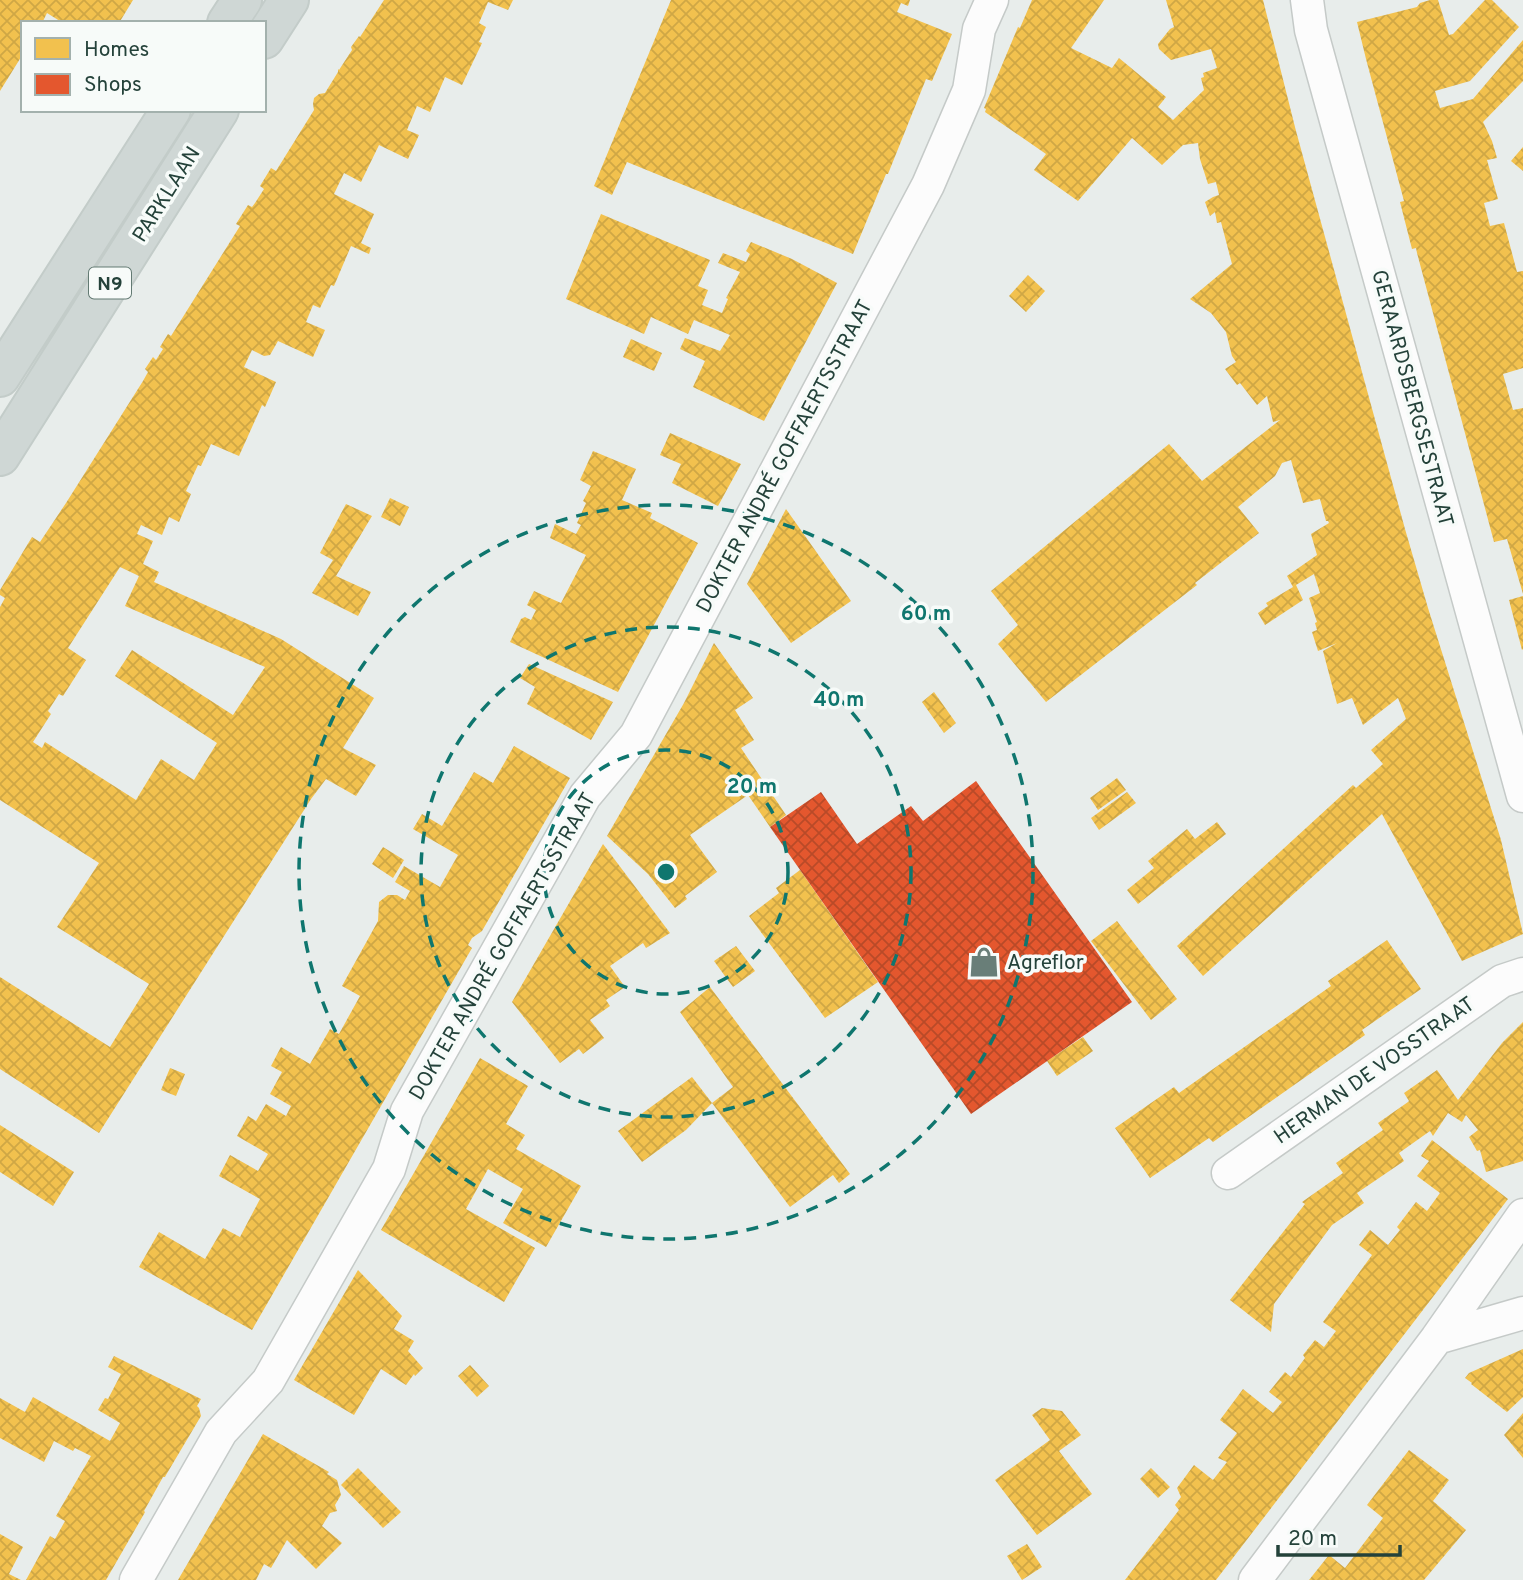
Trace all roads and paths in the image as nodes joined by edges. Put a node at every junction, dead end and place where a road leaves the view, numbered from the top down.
1 (242, 0) edge
2 (289, 0) edge
3 (992, 0) edge
4 (1307, 0) edge
5 (228, 21) edge
6 (266, 36) edge
7 (170, 112) edge
8 (218, 112) edge
9 (0, 377) edge
10 (0, 456) edge
11 (1523, 796) edge
12 (1523, 974) edge
13 (1228, 1172) dead end
14 (1523, 1215) edge
15 (1523, 1313) edge
16 (1437, 1338) junction
17 (136, 1580) edge
18 (1255, 1580) edge

1 - 5 main road
2 - 6 main road
3 - 17 street, DOKTER ANDRÉ GOFFAERTSSTRAAT
4 - 11 street, GERAARDSBERGSESTRAAT
7 - 9 main road, PARKLAAN / N9
8 - 10 main road, PARKLAAN / N9
12 - 13 street, HERMAN DE VOSSTRAAT
14 - 16 street
15 - 16 street
16 - 18 street

